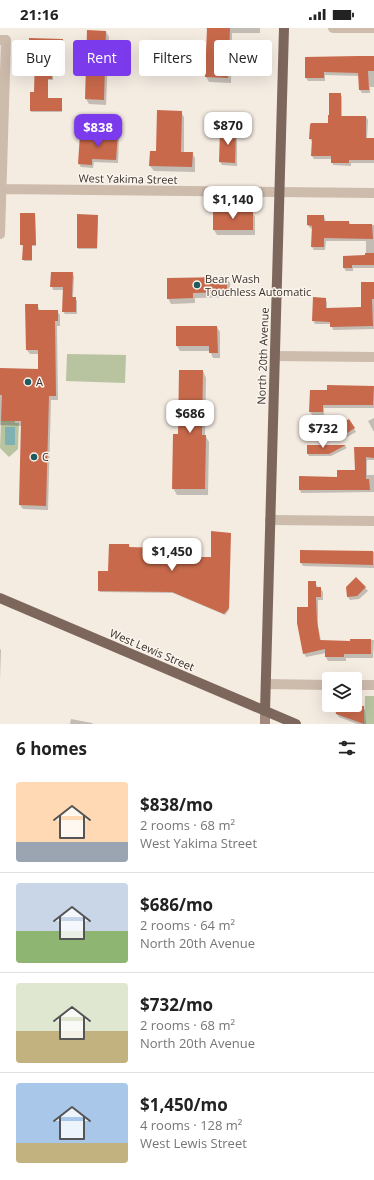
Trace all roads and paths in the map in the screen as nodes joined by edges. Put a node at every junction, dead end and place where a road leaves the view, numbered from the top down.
1 (284, 28) edge
2 (333, 28) edge
3 (374, 28) edge
4 (3, 40) edge
5 (1, 189) junction
6 (280, 192) junction
7 (374, 193) edge
8 (0, 234) edge
9 (275, 356) junction
10 (374, 357) edge
11 (270, 520) junction
12 (374, 521) edge
13 (0, 598) edge
14 (266, 684) junction
15 (322, 685) edge
16 (362, 685) edge
17 (374, 685) edge
18 (265, 711) junction
19 (265, 724) edge
20 (296, 724) edge

1 - 6 main road, North 20th Avenue
2 - 3 street
4 - 5 street
5 - 6 street, West Yakima Street
5 - 8 street
6 - 7 street, West Yakima Street
6 - 9 main road, North 20th Avenue
9 - 10 street
9 - 11 main road, North 20th Avenue
11 - 12 street
11 - 14 main road, North 20th Avenue
13 - 18 main road, West Lewis Street
14 - 15 street
14 - 18 main road, North 20th Avenue
16 - 17 street
18 - 19 main road
18 - 20 main road, West Lewis Street

